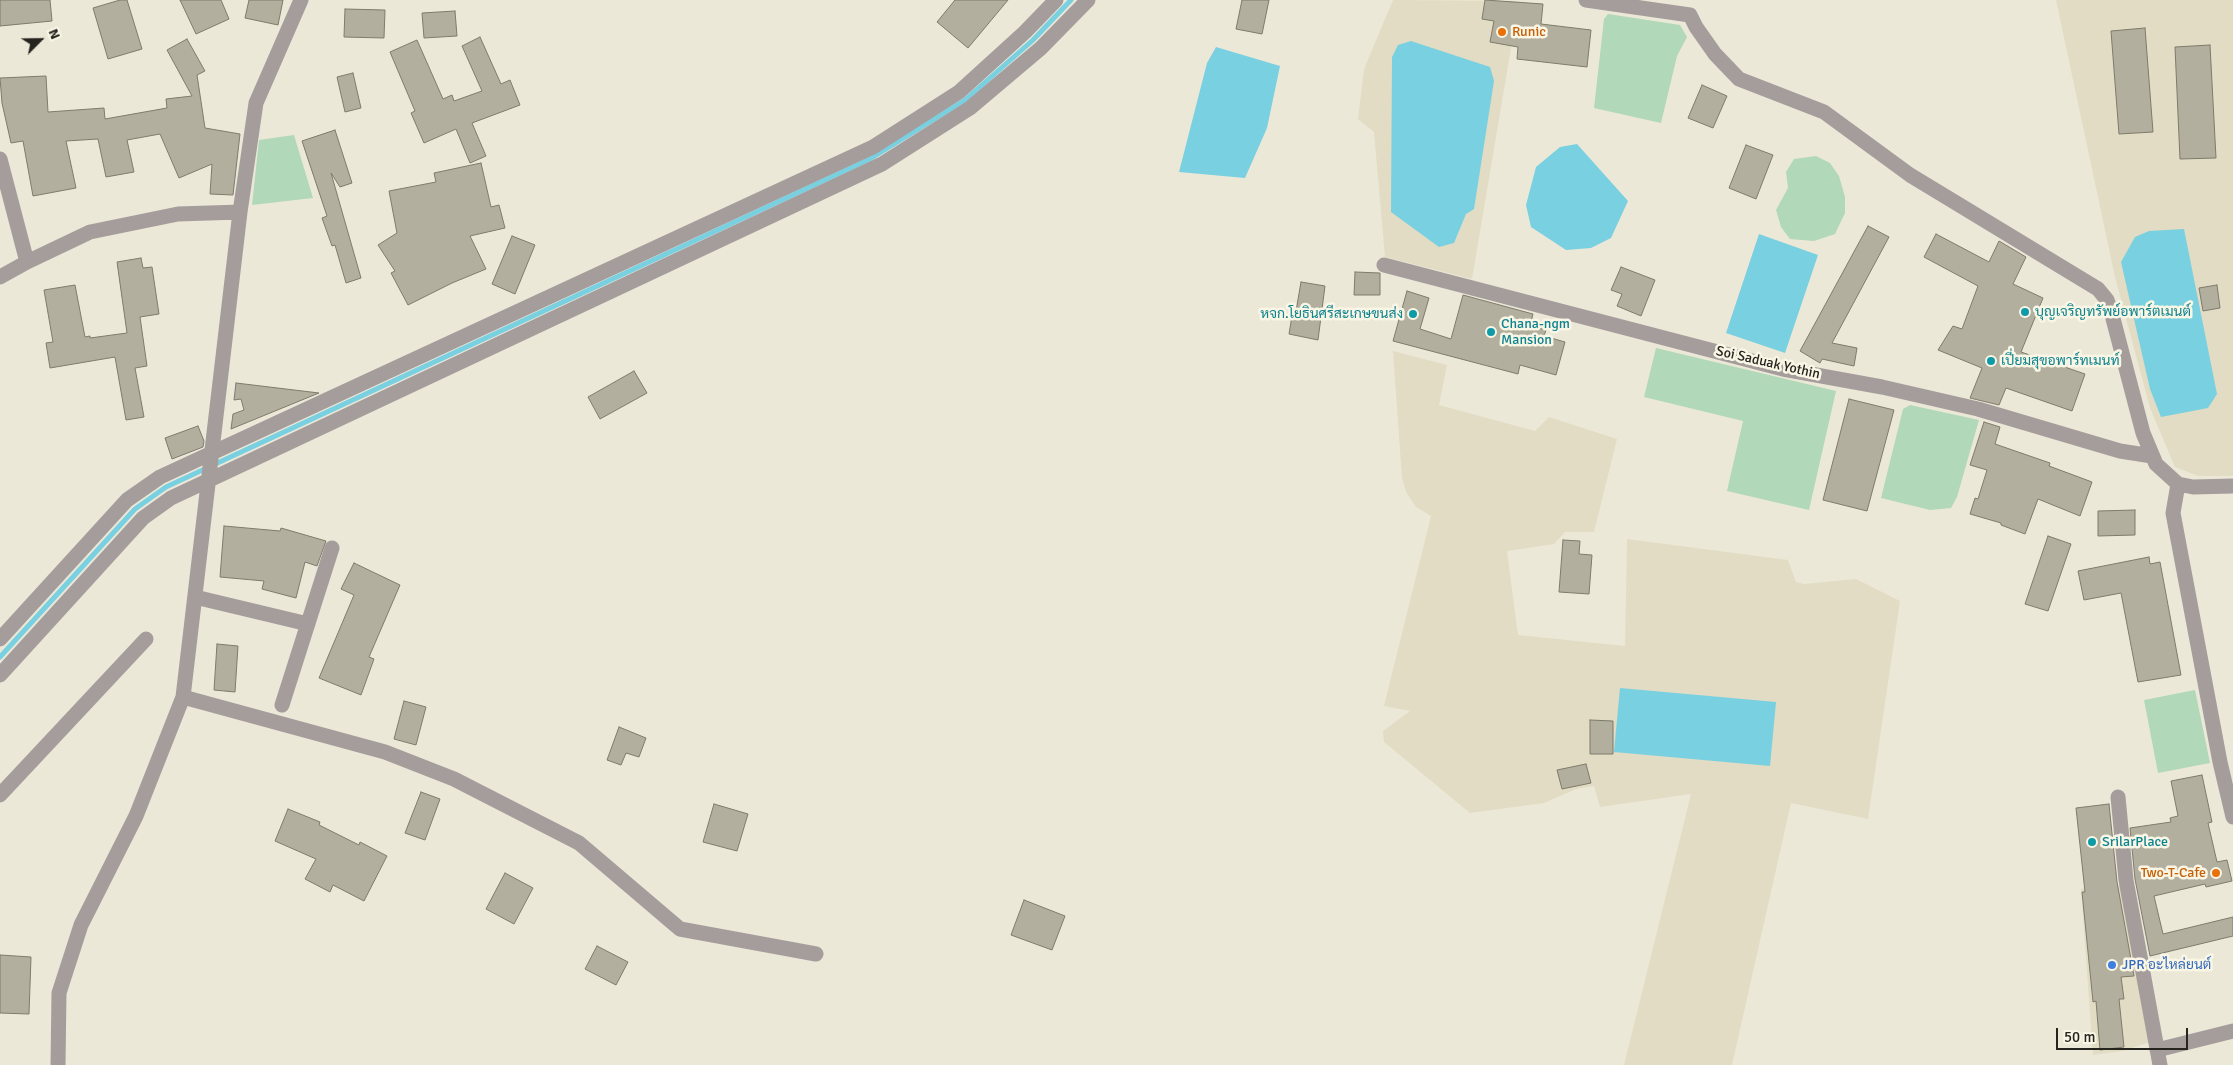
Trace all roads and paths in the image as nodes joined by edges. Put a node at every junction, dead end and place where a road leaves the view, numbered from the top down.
1 (301, 0) edge
2 (1056, 0) edge
3 (1088, 0) edge
4 (1586, 0) edge
5 (0, 159) edge
6 (240, 212) junction
7 (27, 262) junction
8 (1384, 266) dead end
9 (0, 278) edge
10 (2152, 456) junction
11 (209, 467) junction
12 (2178, 484) junction
13 (2233, 486) edge
14 (332, 548) dead end
15 (195, 596) junction
16 (308, 624) junction
17 (0, 639) edge
18 (146, 639) dead end
19 (0, 675) edge
20 (183, 697) junction
21 (282, 705) dead end
22 (0, 795) edge
23 (2118, 798) dead end
24 (2233, 817) edge
25 (816, 954) dead end
26 (2233, 1031) edge
27 (2158, 1058) edge
28 (58, 1065) edge

1 - 6 street
2 - 11 street
3 - 11 street
4 - 10 street
5 - 7 street
6 - 7 street
6 - 11 street
7 - 9 street
8 - 10 street, Soi Saduak Yothin
10 - 12 street
11 - 15 street
11 - 17 street
11 - 19 street
12 - 13 street
12 - 24 street
14 - 16 street
15 - 16 street
15 - 20 street
16 - 21 street
18 - 22 street
20 - 25 street
20 - 28 street
23 - 27 street
26 - 27 street

